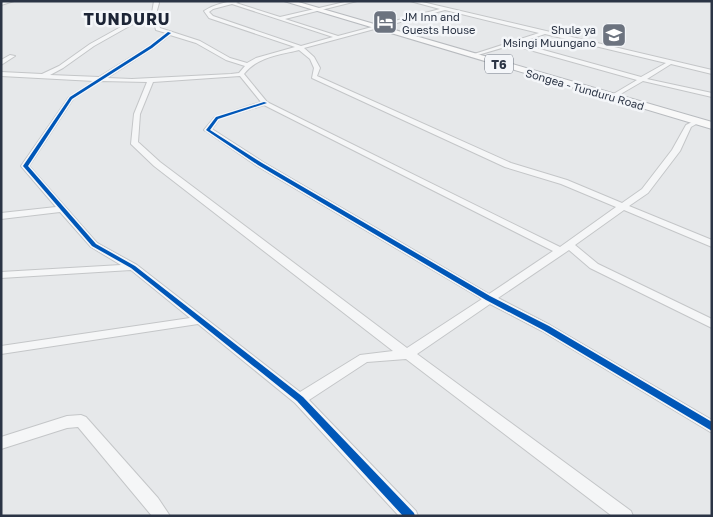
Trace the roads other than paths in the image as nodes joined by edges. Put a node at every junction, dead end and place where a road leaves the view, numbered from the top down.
1 (12, 1) edge
2 (156, 1) edge
3 (287, 1) edge
4 (355, 1) edge
5 (412, 1) edge
6 (233, 2) edge
7 (1, 4) edge
8 (444, 9) junction
9 (315, 10) junction
10 (154, 14) junction
11 (281, 18) junction
12 (374, 28) junction
13 (169, 33) junction
14 (544, 33) junction
15 (338, 37) junction
16 (512, 43) junction
17 (299, 47) junction
18 (12, 56) dead end
19 (473, 56) junction
20 (671, 62) junction
21 (1, 63) edge
22 (248, 65) junction
23 (712, 72) edge
24 (1, 74) edge
25 (241, 74) junction
26 (44, 76) junction
27 (641, 78) junction
28 (98, 79) junction
29 (150, 81) junction
30 (712, 95) edge
31 (612, 96) junction
32 (264, 103) junction
33 (696, 122) junction
34 (712, 126) edge
35 (621, 207) junction
36 (63, 209) junction
37 (1, 216) edge
38 (712, 244) edge
39 (564, 248) junction
40 (133, 267) junction
41 (1, 275) edge
42 (488, 298) junction
43 (200, 320) junction
44 (712, 324) edge
45 (1, 350) edge
46 (407, 354) junction
47 (300, 399) junction
48 (712, 427) edge
49 (1, 443) edge
50 (162, 516) edge
51 (410, 516) edge
52 (625, 516) edge

1 - 7 street
2 - 10 street
3 - 9 highway, Songea - Tunduru Road / T6
4 - 9 street
5 - 8 street
6 - 11 street
6 - 17 street
8 - 12 street
8 - 14 street
9 - 11 street
9 - 12 highway, Songea - Tunduru Road / T6
10 - 13 street
10 - 26 street
11 - 15 street
12 - 15 street
12 - 19 highway, Songea - Tunduru Road / T6
13 - 22 street
13 - 28 street
14 - 16 street
14 - 20 street
15 - 17 street
16 - 19 street
16 - 27 street
17 - 22 street
17 - 35 street
18 - 21 street
19 - 31 highway, Songea - Tunduru Road / T6
20 - 23 street
20 - 27 street
22 - 25 street
24 - 26 street
25 - 29 street
25 - 32 street
26 - 28 street
27 - 30 street
27 - 31 street
28 - 29 street
28 - 36 street
29 - 46 street
31 - 33 highway, Songea - Tunduru Road / T6
32 - 39 street
32 - 42 street
33 - 34 highway, Songea - Tunduru Road / T6
33 - 35 street
35 - 38 street
35 - 39 street
36 - 37 street
36 - 40 street
39 - 42 street
39 - 44 street
40 - 41 street
40 - 43 street
42 - 46 street
42 - 48 street
43 - 45 street
43 - 47 street
46 - 47 street
46 - 52 street
47 - 51 street
49 - 50 street

